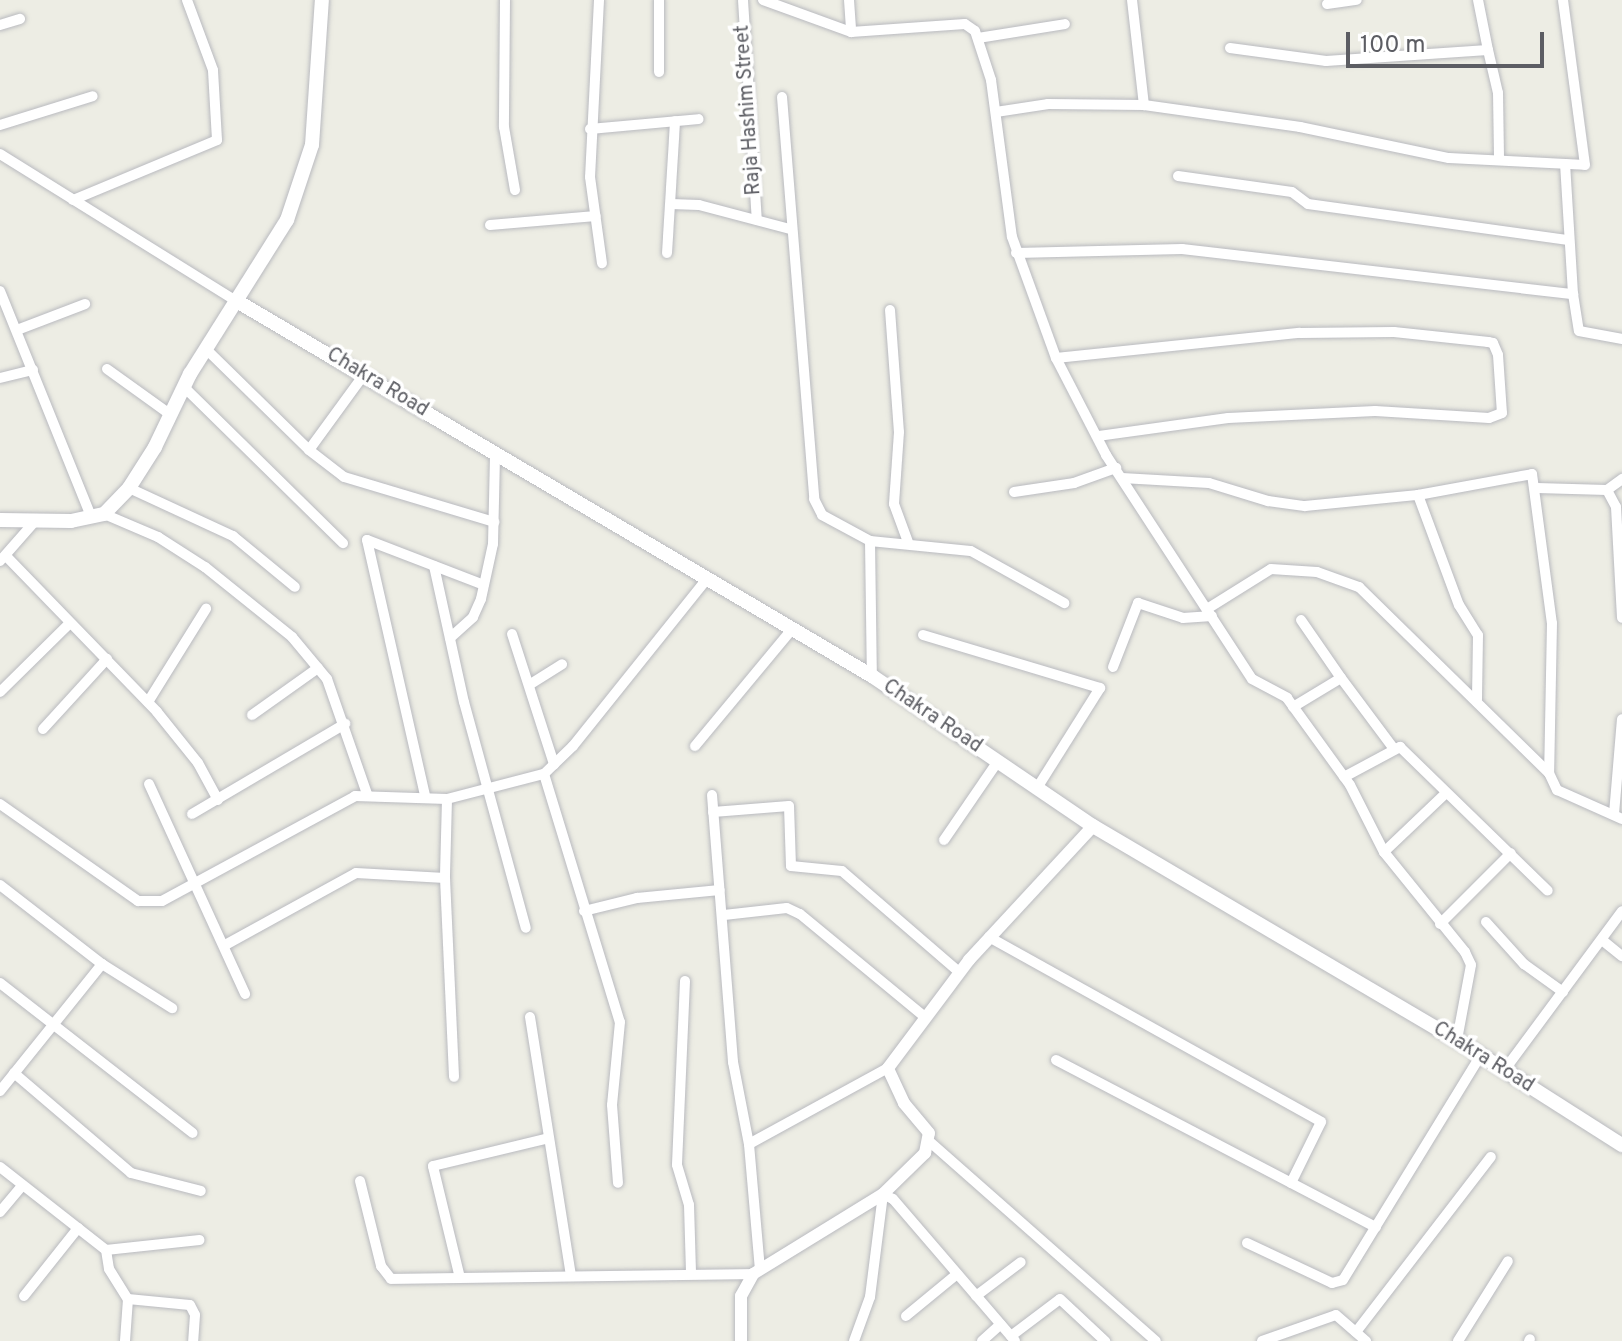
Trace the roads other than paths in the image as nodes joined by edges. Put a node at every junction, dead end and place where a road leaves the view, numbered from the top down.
1 (187, 0) edge
2 (322, 0) edge
3 (505, 0) edge
4 (599, 0) edge
5 (659, 0) edge
6 (743, 0) edge
7 (763, 0) edge
8 (849, 0) edge
9 (1132, 0) edge
10 (1357, 0) edge
11 (1478, 0) edge
12 (1563, 0) edge
13 (1327, 4) dead end
14 (20, 19) dead end
15 (1065, 24) dead end
16 (0, 25) edge
17 (851, 32) junction
18 (978, 38) junction
19 (1230, 48) dead end
20 (1488, 50) junction
21 (659, 72) dead end
22 (93, 96) dead end
23 (782, 97) dead end
24 (1144, 105) junction
25 (996, 112) junction
26 (699, 119) dead end
27 (675, 121) junction
28 (0, 125) edge
29 (590, 129) junction
30 (0, 154) edge
31 (1499, 160) junction
32 (1565, 164) junction
33 (1178, 176) dead end
34 (515, 190) dead end
35 (73, 200) junction
36 (671, 204) junction
37 (596, 216) junction
38 (757, 220) junction
39 (490, 225) dead end
40 (790, 229) junction
41 (1569, 240) junction
42 (667, 253) dead end
43 (1016, 253) junction
44 (602, 263) dead end
45 (0, 291) edge
46 (1573, 294) junction
47 (235, 300) junction
48 (85, 304) dead end
49 (890, 310) dead end
50 (17, 330) junction
51 (1622, 339) edge
52 (206, 349) junction
53 (1056, 358) junction
54 (107, 369) dead end
55 (33, 370) junction
56 (363, 376) junction
57 (0, 378) edge
58 (184, 387) junction
59 (171, 415) junction
60 (1099, 436) junction
61 (309, 450) junction
62 (495, 454) junction
63 (1119, 473) junction
64 (1622, 479) edge
65 (129, 488) junction
66 (1537, 488) junction
67 (1607, 490) junction
68 (1014, 492) dead end
69 (1418, 495) junction
70 (97, 515) junction
71 (0, 520) edge
72 (36, 520) junction
73 (494, 522) junction
74 (1619, 532) edge
75 (870, 541) junction
76 (908, 542) junction
77 (343, 543) dead end
78 (3, 558) edge
79 (434, 566) junction
80 (707, 579) junction
81 (484, 585) junction
82 (295, 587) dead end
83 (1064, 603) dead end
84 (206, 609) dead end
85 (1210, 613) junction
86 (1622, 618) edge
87 (1301, 620) dead end
88 (69, 624) junction
89 (792, 629) junction
90 (512, 634) dead end
91 (923, 635) dead end
92 (450, 638) junction
93 (107, 659) junction
94 (562, 664) dead end
95 (1113, 667) dead end
96 (318, 668) junction
97 (872, 676) junction
98 (1341, 678) junction
99 (529, 685) junction
100 (0, 692) edge
101 (148, 702) junction
102 (1477, 702) junction
103 (1293, 707) junction
104 (252, 715) dead end
105 (1622, 719) edge
106 (345, 724) junction
107 (43, 729) dead end
108 (695, 746) dead end
109 (1394, 749) junction
110 (998, 761) junction
111 (554, 764) junction
112 (1549, 773) junction
113 (544, 774) junction
114 (1344, 777) junction
115 (149, 784) dead end
116 (1037, 788) junction
117 (488, 791) junction
118 (367, 794) junction
119 (1445, 794) junction
120 (712, 795) dead end
121 (425, 796) junction
122 (447, 799) junction
123 (218, 800) junction
124 (0, 804) edge
125 (713, 812) junction
126 (192, 814) dead end
127 (1618, 816) edge
128 (1093, 826) junction
129 (944, 840) dead end
130 (1384, 852) junction
131 (1511, 853) junction
132 (445, 878) junction
133 (197, 882) junction
134 (0, 885) edge
135 (720, 890) junction
136 (1548, 891) dead end
137 (584, 911) junction
138 (1622, 911) edge
139 (724, 915) junction
140 (1486, 922) dead end
141 (1440, 924) junction
142 (526, 928) dead end
143 (989, 937) junction
144 (1602, 940) junction
145 (227, 944) junction
146 (1622, 956) edge
147 (102, 964) junction
148 (959, 972) junction
149 (685, 981) dead end
150 (0, 983) edge
151 (1563, 992) junction
152 (245, 994) dead end
153 (172, 1008) dead end
154 (530, 1017) dead end
155 (925, 1017) junction
156 (51, 1025) junction
157 (1457, 1040) junction
158 (1480, 1056) junction
159 (1056, 1060) dead end
160 (888, 1068) junction
161 (1503, 1072) junction
162 (14, 1073) junction
163 (454, 1077) dead end
164 (0, 1091) edge
165 (193, 1133) dead end
166 (549, 1138) junction
167 (930, 1142) junction
168 (749, 1144) junction
169 (1622, 1145) edge
170 (1491, 1157) dead end
171 (0, 1167) edge
172 (360, 1181) dead end
173 (618, 1183) dead end
174 (1291, 1183) junction
175 (23, 1185) junction
176 (201, 1191) dead end
177 (883, 1194) junction
178 (0, 1212) edge
179 (1376, 1227) junction
180 (78, 1228) junction
181 (199, 1240) dead end
182 (1247, 1243) dead end
183 (106, 1250) junction
184 (1508, 1261) dead end
185 (1021, 1262) dead end
186 (756, 1272) junction
187 (691, 1274) junction
188 (957, 1274) junction
189 (571, 1276) junction
190 (460, 1278) junction
191 (24, 1296) dead end
192 (976, 1296) junction
193 (128, 1299) junction
194 (906, 1316) dead end
195 (1001, 1324) junction
196 (1356, 1332) junction
197 (1013, 1338) edge
198 (125, 1341) edge
199 (193, 1341) edge
200 (741, 1341) edge
201 (854, 1341) edge
202 (982, 1341) edge
203 (1105, 1341) edge
204 (1156, 1341) edge
205 (1262, 1341) edge
206 (1366, 1341) edge
207 (1458, 1341) edge

1 - 35 street
2 - 47 main road
3 - 34 street
4 - 29 street
5 - 21 street
6 - 38 street, Raja Hashim Street
7 - 17 street
8 - 17 street
9 - 24 street
10 - 13 street
11 - 20 street
12 - 32 street
14 - 16 street
15 - 18 street
17 - 18 street
18 - 25 street
19 - 20 street
20 - 31 street
22 - 28 street
23 - 40 street
24 - 25 street
24 - 31 street
25 - 43 street
26 - 27 street
27 - 29 street
27 - 36 street
29 - 37 street
30 - 35 street
31 - 32 street
32 - 41 street
33 - 41 street
35 - 47 street
36 - 38 street
36 - 42 street
37 - 39 street
37 - 44 street
38 - 40 street
40 - 75 street
41 - 46 street
43 - 46 street
43 - 53 street
45 - 50 street
46 - 51 street
47 - 52 main road
47 - 56 main road, Chakra Road
48 - 50 street
49 - 76 street
50 - 55 street
52 - 58 main road
52 - 61 street
53 - 60 street
53 - 60 street
54 - 59 street
55 - 57 street
55 - 70 street
56 - 61 street
56 - 62 main road, Chakra Road
58 - 59 main road
58 - 77 street
59 - 65 main road
60 - 63 street
61 - 73 street
62 - 73 street
62 - 80 main road, Chakra Road
63 - 68 street
63 - 69 street
63 - 85 street
64 - 67 street
65 - 70 main road
65 - 82 street
66 - 67 street
66 - 69 street
66 - 112 street
67 - 74 street
69 - 102 street
70 - 72 main road
70 - 96 street
71 - 72 main road
72 - 78 street
73 - 81 street
74 - 86 street
75 - 76 street
75 - 97 street
76 - 83 street
78 - 88 street
79 - 81 street
79 - 92 street
79 - 121 street
80 - 89 main road, Chakra Road
80 - 111 street
81 - 92 street
84 - 101 street
85 - 95 street
85 - 102 street
85 - 103 street
87 - 98 street
88 - 93 street
88 - 100 street
89 - 97 main road, Chakra Road
89 - 108 street
90 - 99 street
91 - 116 street
92 - 117 street
93 - 101 street
93 - 107 street
94 - 99 street
96 - 104 street
96 - 106 street
97 - 110 main road, Chakra Road
98 - 103 street
98 - 109 street
99 - 111 street
101 - 123 street
102 - 112 street
103 - 114 street
105 - 127 street
106 - 118 street
106 - 123 street
109 - 114 street
109 - 119 street
110 - 116 main road, Chakra Road
110 - 129 street
111 - 113 street
112 - 127 street
113 - 117 street
113 - 137 street
114 - 130 street
115 - 133 street
116 - 128 main road, Chakra Road
117 - 122 street
117 - 142 street
118 - 121 street
118 - 133 street
119 - 130 street
119 - 131 street
120 - 125 street
121 - 122 street
122 - 132 street
123 - 126 street
124 - 133 street
125 - 135 street
125 - 148 street
128 - 143 street
128 - 157 main road, Chakra Road
130 - 141 street
131 - 136 street
131 - 141 street
132 - 145 street
132 - 163 street
133 - 145 street
134 - 147 street
135 - 137 street
135 - 139 street
137 - 173 street
138 - 144 street
139 - 155 street
139 - 168 street
140 - 151 street
141 - 157 street
143 - 148 street
143 - 174 street
144 - 146 street
144 - 151 street
145 - 152 street
147 - 153 street
147 - 156 street
148 - 155 street
149 - 187 street
150 - 156 street
151 - 161 street
154 - 166 street
155 - 160 street
156 - 162 street
156 - 165 street
157 - 158 main road, Chakra Road
158 - 161 main road, Chakra Road
158 - 179 street
159 - 174 street
160 - 167 street
160 - 168 street
161 - 169 main road, Chakra Road
162 - 164 street
162 - 176 street
166 - 189 street
166 - 190 street
167 - 177 street
167 - 204 street
168 - 186 street
170 - 196 street
171 - 175 street
172 - 190 street
174 - 179 street
175 - 178 street
175 - 180 street
177 - 186 street
177 - 188 street
177 - 201 street
179 - 182 street
180 - 183 street
180 - 191 street
181 - 183 street
183 - 193 street
184 - 207 street
185 - 192 street
186 - 187 street
186 - 200 street
187 - 189 street
188 - 192 street
188 - 194 street
189 - 190 street
192 - 195 street
193 - 198 street
193 - 199 street
195 - 197 street
195 - 202 street
196 - 205 street
196 - 206 street
197 - 203 street

